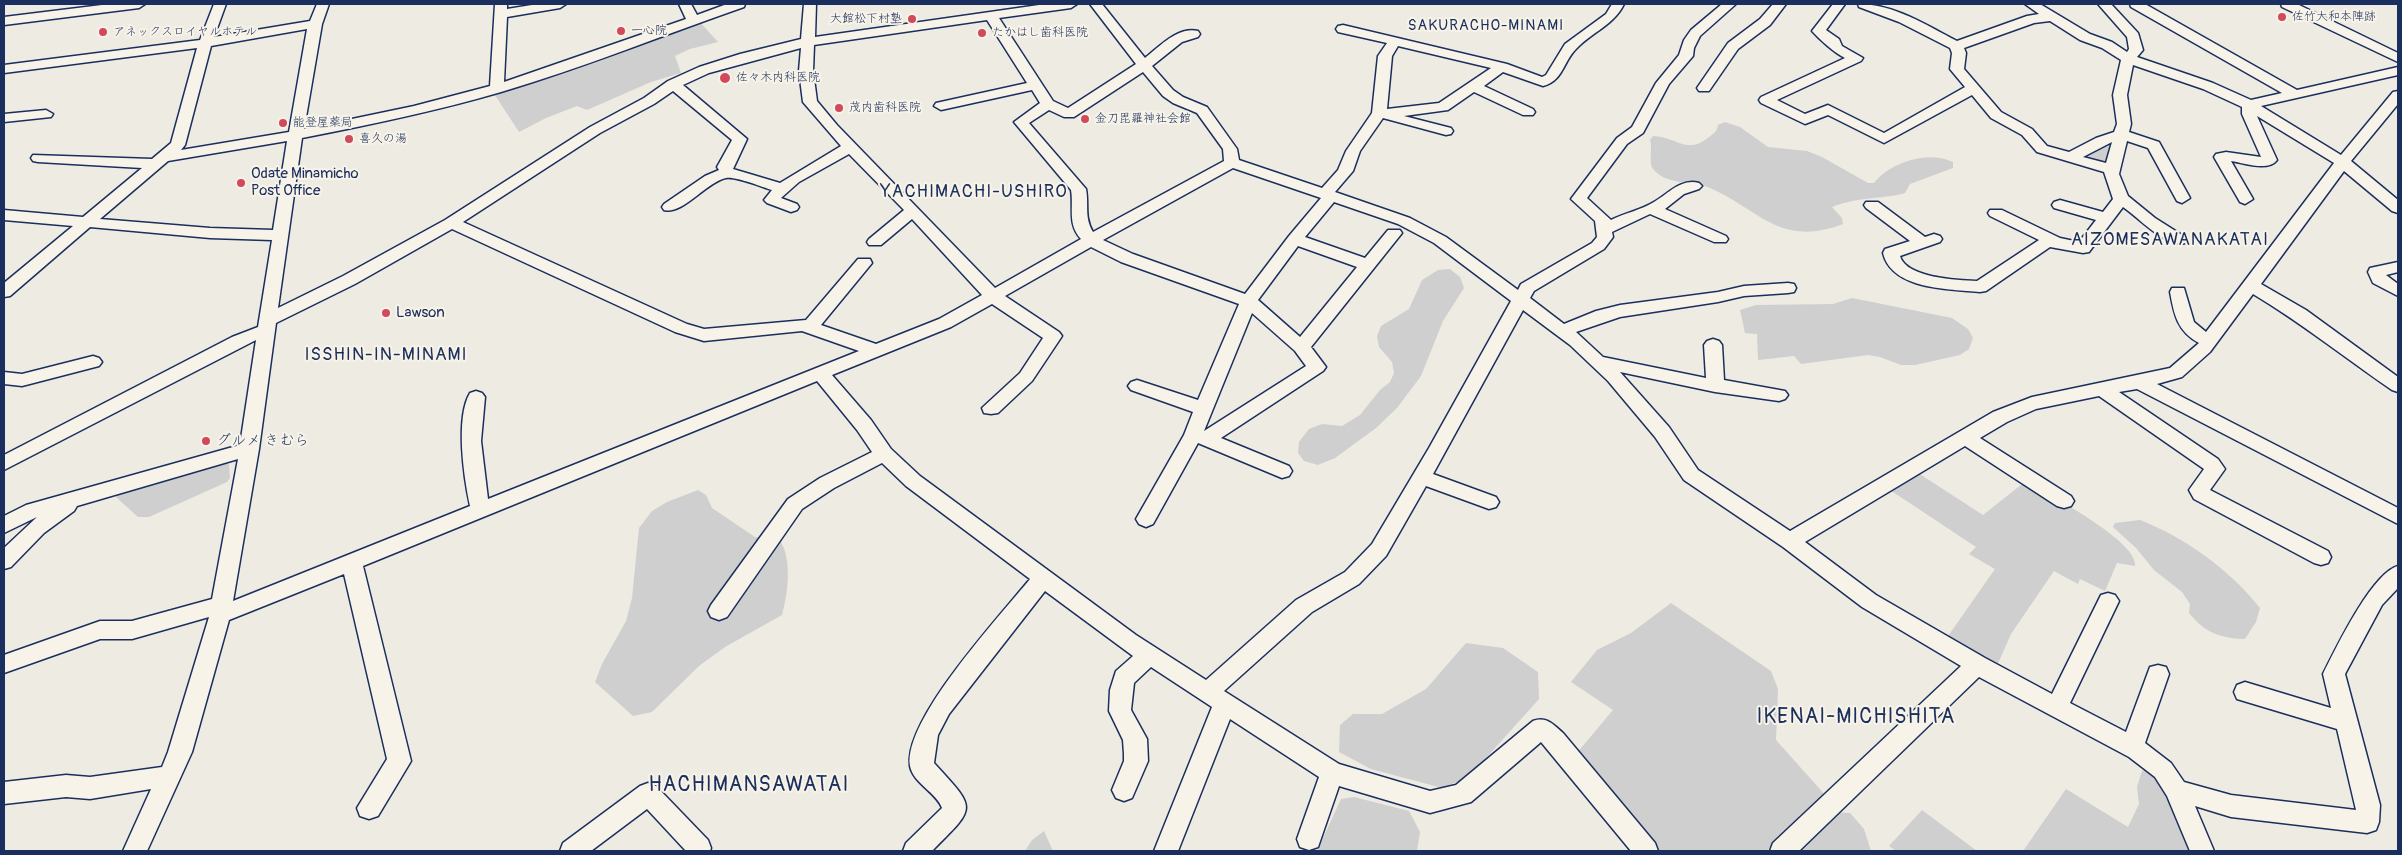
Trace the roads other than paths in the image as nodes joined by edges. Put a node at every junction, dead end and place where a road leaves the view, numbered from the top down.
1 (139, 4) edge
2 (220, 4) edge
3 (322, 4) edge
4 (560, 4) edge
5 (684, 4) edge
6 (739, 4) edge
7 (810, 4) edge
8 (1071, 4) edge
9 (1096, 4) edge
10 (1618, 4) edge
11 (1730, 4) edge
12 (1780, 4) edge
13 (1839, 4) edge
14 (1864, 4) edge
15 (2031, 4) edge
16 (2105, 4) edge
17 (2111, 4) edge
18 (2136, 4) edge
19 (2287, 4) edge
20 (500, 9) edge
21 (990, 16) junction
22 (2050, 17) junction
23 (693, 20) junction
24 (4, 21) edge
25 (315, 24) junction
26 (1343, 29) dead end
27 (1193, 34) dead end
28 (1395, 41) junction
29 (807, 42) junction
30 (204, 43) junction
31 (1956, 46) junction
32 (2398, 46) edge
33 (2381, 50) junction
34 (2398, 58) edge
35 (2128, 59) junction
36 (1144, 65) junction
37 (1502, 67) junction
38 (4, 69) edge
39 (2398, 71) edge
40 (673, 84) junction
41 (1035, 85) junction
42 (1473, 86) junction
43 (496, 88) junction
44 (1704, 88) dead end
45 (1974, 88) junction
46 (2294, 94) junction
47 (2398, 95) edge
48 (1048, 104) junction
49 (941, 106) dead end
50 (2249, 106) junction
51 (2393, 110) edge
52 (1528, 112) dead end
53 (46, 114) dead end
54 (1379, 114) junction
55 (4, 118) edge
56 (1446, 130) dead end
57 (2121, 136) junction
58 (295, 137) junction
59 (850, 147) junction
60 (38, 158) dead end
61 (2070, 158) junction
62 (160, 161) junction
63 (2343, 162) junction
64 (1232, 163) junction
65 (2112, 170) junction
66 (727, 172) junction
67 (1694, 186) dead end
68 (782, 188) junction
69 (2398, 188) edge
70 (2381, 192) junction
71 (1328, 195) junction
72 (2182, 198) dead end
73 (2121, 199) junction
74 (2245, 199) dead end
75 (1872, 205) dead end
76 (2060, 205) dead end
77 (670, 207) dead end
78 (791, 207) dead end
79 (2398, 208) edge
80 (1651, 209) junction
81 (913, 210) junction
82 (1996, 214) dead end
83 (4, 215) edge
84 (2107, 218) junction
85 (88, 221) junction
86 (451, 223) junction
87 (1605, 229) junction
88 (1394, 234) dead end
89 (280, 236) junction
90 (1295, 239) junction
91 (1720, 239) dead end
92 (1092, 240) junction
93 (2179, 240) dead end
94 (2054, 241) junction
95 (875, 242) dead end
96 (864, 264) dead end
97 (1368, 265) junction
98 (2398, 266) edge
99 (2250, 285) junction
100 (1788, 288) dead end
101 (2398, 291) edge
102 (4, 292) edge
103 (2178, 292) dead end
104 (994, 296) junction
105 (1519, 300) junction
106 (1249, 301) junction
107 (268, 325) junction
108 (810, 327) junction
109 (1562, 331) junction
110 (2209, 341) junction
111 (1713, 345) dead end
112 (1301, 347) junction
113 (874, 350) junction
114 (93, 362) dead end
115 (1598, 362) junction
116 (819, 372) junction
117 (4, 378) edge
118 (2139, 382) junction
119 (1136, 386) dead end
120 (1715, 386) junction
121 (2398, 386) edge
122 (2101, 389) junction
123 (1779, 395) dead end
124 (476, 397) dead end
125 (991, 408) dead end
126 (1204, 409) junction
127 (1200, 437) junction
128 (1965, 437) junction
129 (249, 449) junction
130 (884, 454) junction
131 (4, 463) edge
132 (1282, 471) dead end
133 (1422, 477) junction
134 (76, 499) junction
135 (2064, 501) dead end
136 (1489, 502) dead end
137 (481, 511) junction
138 (2398, 516) edge
139 (1146, 520) dead end
140 (4, 525) edge
141 (1790, 541) junction
142 (2321, 557) dead end
143 (4, 561) edge
144 (352, 563) junction
145 (2398, 574) edge
146 (1044, 577) junction
147 (2108, 601) dead end
148 (221, 610) junction
149 (719, 611) dead end
150 (1149, 655) junction
151 (4, 664) edge
152 (1977, 665) junction
153 (2158, 674) dead end
154 (2245, 692) dead end
155 (1216, 699) junction
156 (2057, 708) junction
157 (2347, 722) junction
158 (2132, 747) junction
159 (1332, 773) junction
160 (169, 776) junction
161 (1124, 790) dead end
162 (2176, 790) junction
163 (4, 793) edge
164 (369, 808) dead end
165 (1309, 839) dead end
166 (699, 848) dead end
167 (135, 851) edge
168 (572, 851) edge
169 (915, 851) edge
170 (1166, 851) edge
171 (1646, 851) edge
172 (1782, 851) edge
173 (2202, 851) edge

1 - 24 street
2 - 30 street
3 - 25 street
4 - 20 street
5 - 23 street
6 - 23 street
7 - 29 street
8 - 21 street
9 - 36 street
10 - 37 street
11 - 87 street
12 - 44 street
13 - 45 street
14 - 31 street
15 - 22 street
16 - 17 street
16 - 35 street
18 - 46 street
19 - 33 street
20 - 43 street
21 - 29 street
21 - 41 street
22 - 31 street
22 - 35 street
23 - 43 street
25 - 30 street
25 - 58 street
26 - 28 street
27 - 36 street
28 - 37 street
28 - 54 street
29 - 40 street
29 - 59 street
30 - 38 street
30 - 62 street
31 - 45 street
32 - 33 street
33 - 34 street
35 - 50 street
35 - 57 street
36 - 48 street
36 - 64 street
37 - 42 street
39 - 46 street
40 - 66 street
40 - 86 street
41 - 48 street
41 - 49 street
42 - 52 street
42 - 54 street
43 - 58 street
45 - 61 street
46 - 50 street
47 - 51 street
48 - 92 street
50 - 63 street
50 - 74 street
51 - 63 street
53 - 55 street
54 - 56 street
54 - 71 street
57 - 61 street
57 - 65 street
57 - 72 street
58 - 62 street
58 - 89 street
59 - 68 street
59 - 81 street
60 - 62 street
61 - 65 street
62 - 85 street
63 - 70 street
63 - 99 street
64 - 71 street
64 - 92 street
65 - 73 street
66 - 68 street
66 - 77 street
67 - 80 street
68 - 78 street
69 - 70 street
70 - 79 street
71 - 90 street
71 - 105 street
73 - 84 street
73 - 93 street
75 - 94 street
76 - 84 street
80 - 87 street
80 - 91 street
81 - 95 street
81 - 104 street
82 - 94 street
83 - 85 street
84 - 94 street
85 - 89 street
85 - 102 street
86 - 107 street
86 - 108 street
87 - 105 street
88 - 97 street
89 - 107 street
90 - 97 street
90 - 106 street
92 - 104 street
92 - 106 street
96 - 108 street
97 - 112 street
98 - 101 street
99 - 110 street
99 - 121 street
100 - 109 street
103 - 110 street
104 - 113 street
104 - 125 street
105 - 109 street
105 - 133 street
106 - 112 street
106 - 126 street
107 - 129 street
107 - 131 street
108 - 113 street
109 - 115 street
110 - 118 street
111 - 120 street
112 - 127 street
113 - 116 street
114 - 117 street
115 - 120 street
115 - 141 street
116 - 130 street
116 - 137 street
118 - 122 street
118 - 138 street
119 - 126 street
120 - 123 street
122 - 128 street
122 - 142 street
124 - 137 street
126 - 127 street
127 - 132 street
127 - 139 street
128 - 135 street
128 - 141 street
129 - 134 street
129 - 148 street
130 - 146 street
130 - 149 street
133 - 136 street
133 - 155 street
134 - 140 street
134 - 143 street
137 - 144 street
141 - 152 street
144 - 148 street
144 - 164 street
145 - 157 street
146 - 150 street
146 - 169 street
147 - 156 street
148 - 151 street
148 - 160 street
150 - 155 street
150 - 161 street
152 - 156 street
152 - 172 street
153 - 158 street
154 - 157 street
155 - 159 street
155 - 170 street
156 - 158 street
157 - 162 street
158 - 162 street
159 - 165 street
159 - 171 street
160 - 163 street
160 - 167 street
162 - 173 street
166 - 168 street

